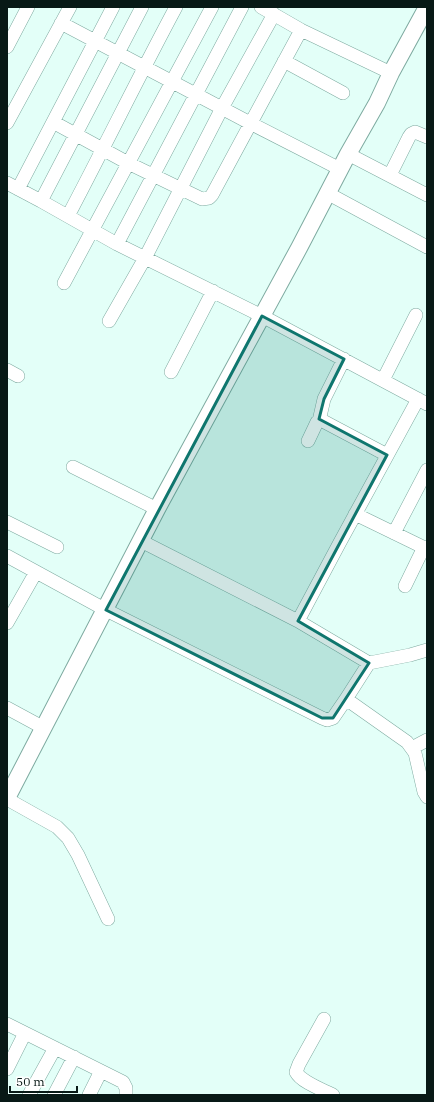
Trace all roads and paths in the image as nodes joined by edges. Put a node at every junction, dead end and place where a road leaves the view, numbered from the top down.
1 (28, 7) edge
2 (70, 7) edge
3 (113, 7) edge
4 (142, 7) edge
5 (176, 7) edge
6 (212, 7) edge
7 (242, 7) edge
8 (261, 7) edge
9 (427, 7) edge
10 (274, 14) junction
11 (61, 23) junction
12 (301, 30) junction
13 (95, 41) junction
14 (7, 47) edge
15 (117, 53) junction
16 (284, 61) junction
17 (144, 67) junction
18 (391, 73) junction
19 (171, 81) junction
20 (343, 93) dead end
21 (196, 94) junction
22 (222, 108) junction
23 (7, 122) edge
24 (53, 122) junction
25 (250, 123) junction
26 (75, 134) junction
27 (427, 137) edge
28 (103, 149) junction
29 (348, 154) junction
30 (128, 163) junction
31 (340, 169) junction
32 (153, 175) junction
33 (390, 176) junction
34 (12, 186) edge
35 (181, 188) junction
36 (327, 192) junction
37 (426, 193) edge
38 (41, 200) junction
39 (68, 216) junction
40 (92, 230) junction
41 (117, 244) junction
42 (427, 247) edge
43 (145, 258) junction
44 (64, 283) dead end
45 (213, 292) junction
46 (416, 315) dead end
47 (262, 316) junction
48 (109, 321) dead end
49 (344, 359) junction
50 (171, 372) dead end
51 (383, 380) junction
52 (422, 401) edge
53 (319, 421) junction
54 (308, 441) dead end
55 (387, 455) junction
56 (73, 467) dead end
57 (427, 470) edge
58 (157, 509) junction
59 (355, 514) junction
60 (7, 522) edge
61 (394, 533) junction
62 (141, 541) junction
63 (57, 547) dead end
64 (426, 548) edge
65 (8, 561) edge
66 (36, 572) junction
67 (405, 586) dead end
68 (106, 610) junction
69 (298, 621) junction
70 (7, 624) edge
71 (427, 650) edge
72 (369, 664) junction
73 (346, 700) junction
74 (7, 708) edge
75 (44, 728) junction
76 (427, 740) edge
77 (412, 748) junction
78 (427, 797) edge
79 (7, 799) edge
80 (108, 919) dead end
81 (324, 1019) dead end
82 (7, 1024) edge
83 (25, 1033) junction
84 (55, 1048) junction
85 (74, 1057) junction
86 (7, 1069) edge
87 (101, 1071) junction
88 (29, 1095) edge
89 (54, 1095) edge
90 (89, 1095) edge
91 (126, 1095) edge
92 (333, 1095) edge

1 - 14 street
2 - 11 street
3 - 13 street
4 - 15 street
5 - 17 street
6 - 19 street
7 - 21 street
8 - 10 street
9 - 18 main road
10 - 12 street
10 - 22 street
11 - 13 street
11 - 23 street
12 - 16 street
12 - 18 street
13 - 15 street
13 - 24 street
15 - 17 street
15 - 26 street
16 - 20 street
16 - 25 street
17 - 19 street
17 - 28 street
18 - 29 main road
19 - 21 street
19 - 30 street
21 - 22 street
21 - 32 street
22 - 25 street
22 - 35 street
24 - 26 street
24 - 34 street
25 - 31 street
25 - 35 street
26 - 28 street
26 - 38 street
27 - 33 street
28 - 30 street
28 - 39 street
29 - 31 main road
29 - 33 street
30 - 32 street
30 - 40 street
31 - 36 main road
32 - 35 street
32 - 41 street
33 - 37 street
34 - 38 street
35 - 43 street
36 - 42 street
36 - 47 main road
38 - 39 street
39 - 40 street
40 - 41 street
40 - 44 street
41 - 43 street
43 - 45 street
43 - 48 street
45 - 47 street
45 - 50 street
46 - 51 street
47 - 49 street
47 - 58 main road
49 - 51 street
49 - 53 street
51 - 52 street
52 - 55 street
53 - 54 street
53 - 55 street
55 - 59 street
56 - 58 street
57 - 61 street
58 - 62 main road
59 - 61 street
59 - 69 street
60 - 63 street
61 - 64 street
62 - 68 main road
62 - 69 street
64 - 67 street
65 - 66 street
66 - 68 street
66 - 70 street
68 - 73 street
68 - 75 main road
69 - 72 street
71 - 72 street
72 - 73 street
73 - 77 street
74 - 75 street
75 - 79 main road
76 - 77 street
77 - 78 street
79 - 80 street
81 - 92 street
82 - 83 street
83 - 84 street
83 - 86 street
84 - 85 street
84 - 88 street
85 - 87 street
85 - 89 street
87 - 90 street
87 - 91 street

